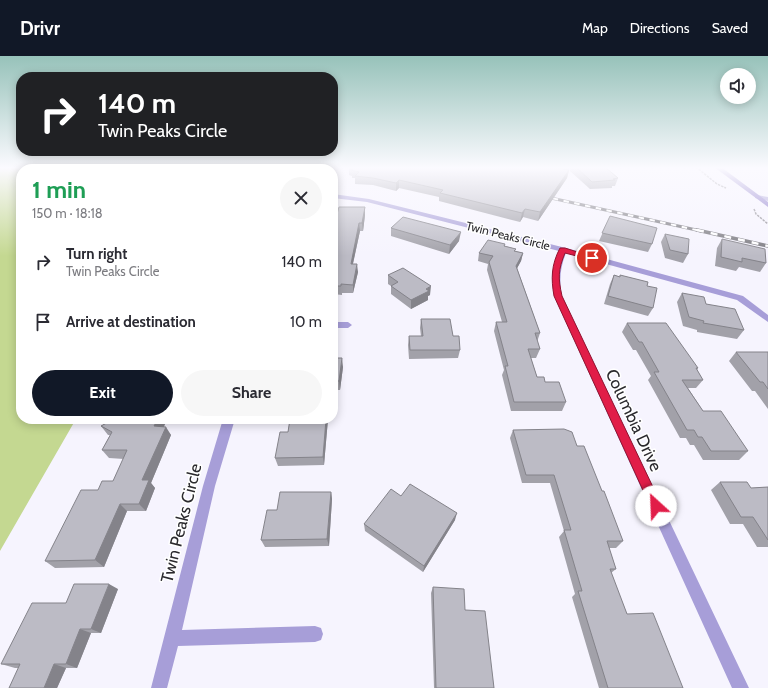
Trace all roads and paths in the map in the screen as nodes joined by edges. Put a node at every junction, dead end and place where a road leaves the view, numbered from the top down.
1 (338, 197) edge
2 (757, 197) joint
3 (768, 198) edge
4 (768, 205) edge
5 (751, 207) dead end
6 (768, 224) edge
7 (563, 250) junction
8 (768, 320) edge
9 (338, 325) edge
10 (348, 325) dead end
11 (228, 424) edge
12 (315, 634) dead end
13 (174, 638) junction
14 (159, 688) edge
15 (741, 688) edge

1 - 7 street, Twin Peaks Circle
2 - 3 street
2 - 4 main road
5 - 6 path
7 - 8 street, Twin Peaks Circle
7 - 15 street, Columbia Drive
9 - 10 street
11 - 13 street, Twin Peaks Circle
12 - 13 street
13 - 14 street, Twin Peaks Circle

